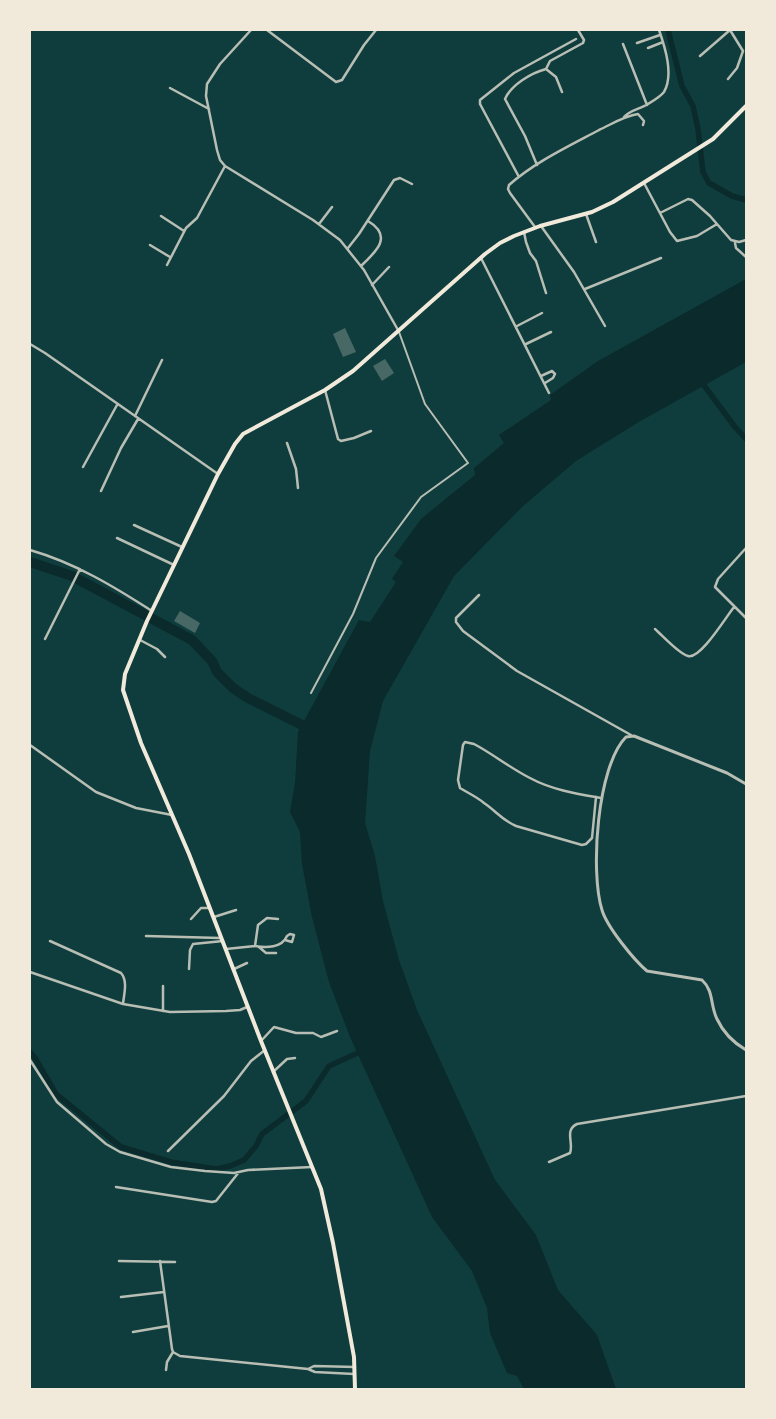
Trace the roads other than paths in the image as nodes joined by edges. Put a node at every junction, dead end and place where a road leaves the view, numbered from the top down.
1 (250, 30) edge
2 (267, 30) edge
3 (376, 30) edge
4 (578, 30) edge
5 (659, 30) edge
6 (730, 30) edge
7 (660, 35) junction
8 (576, 39) dead end
9 (663, 42) junction
10 (637, 43) dead end
11 (623, 44) dead end
12 (648, 48) dead end
13 (700, 56) dead end
14 (546, 69) junction
15 (728, 79) dead end
16 (170, 88) dead end
17 (562, 92) dead end
18 (647, 105) junction
19 (746, 106) edge
20 (209, 109) junction
21 (622, 118) junction
22 (643, 126) dead end
23 (537, 165) junction
24 (225, 166) junction
25 (519, 177) junction
26 (644, 183) junction
27 (412, 184) dead end
28 (332, 207) dead end
29 (660, 213) junction
30 (586, 214) junction
31 (161, 216) dead end
32 (368, 221) junction
33 (319, 224) junction
34 (717, 224) junction
35 (540, 226) junction
36 (535, 228) junction
37 (184, 231) junction
38 (524, 232) junction
39 (746, 240) edge
40 (596, 242) dead end
41 (735, 242) junction
42 (150, 245) dead end
43 (348, 248) junction
44 (746, 257) edge
45 (170, 258) junction
46 (481, 258) junction
47 (661, 258) dead end
48 (167, 265) dead end
49 (361, 266) junction
50 (389, 267) dead end
51 (372, 285) junction
52 (585, 289) junction
53 (546, 293) dead end
54 (542, 313) dead end
55 (605, 326) dead end
56 (517, 327) junction
57 (399, 332) junction
58 (551, 332) dead end
59 (30, 344) edge
60 (526, 344) junction
61 (162, 360) dead end
62 (541, 376) junction
63 (545, 383) junction
64 (325, 390) junction
65 (549, 392) dead end
66 (117, 404) junction
67 (135, 416) junction
68 (138, 418) junction
69 (371, 431) dead end
70 (287, 443) dead end
71 (84, 467) dead end
72 (218, 474) junction
73 (298, 488) dead end
74 (101, 491) dead end
75 (134, 526) dead end
76 (117, 538) dead end
77 (182, 546) junction
78 (746, 548) edge
79 (30, 550) edge
80 (174, 565) junction
81 (80, 569) junction
82 (479, 595) dead end
83 (734, 607) junction
84 (151, 613) junction
85 (746, 618) edge
86 (655, 629) dead end
87 (45, 638) dead end
88 (139, 639) junction
89 (165, 657) dead end
90 (311, 694) dead end
91 (631, 735) junction
92 (30, 745) edge
93 (746, 784) edge
94 (596, 797) junction
95 (603, 798) junction
96 (172, 814) junction
97 (210, 908) junction
98 (236, 910) dead end
99 (214, 917) junction
100 (190, 919) dead end
101 (278, 919) dead end
102 (146, 936) dead end
103 (222, 940) junction
104 (286, 940) dead end
105 (50, 941) dead end
106 (255, 946) junction
107 (259, 947) junction
108 (226, 949) junction
109 (276, 953) dead end
110 (247, 963) dead end
111 (189, 969) dead end
112 (234, 969) junction
113 (30, 972) edge
114 (163, 986) dead end
115 (123, 1004) junction
116 (249, 1006) junction
117 (163, 1011) junction
118 (337, 1031) dead end
119 (261, 1041) junction
120 (264, 1050) junction
121 (746, 1050) edge
122 (295, 1058) dead end
123 (30, 1060) edge
124 (274, 1072) junction
125 (746, 1096) edge
126 (168, 1151) dead end
127 (549, 1162) dead end
128 (312, 1167) junction
129 (240, 1172) junction
130 (116, 1187) dead end
131 (119, 1261) dead end
132 (160, 1261) junction
133 (175, 1262) dead end
134 (164, 1292) junction
135 (121, 1297) dead end
136 (169, 1326) junction
137 (133, 1332) dead end
138 (173, 1352) junction
139 (355, 1366) junction
140 (308, 1369) junction
141 (166, 1370) dead end
142 (355, 1374) junction
143 (355, 1389) edge

1 - 20 street
2 - 3 street
4 - 14 street
5 - 7 street
6 - 13 street
6 - 15 street
7 - 9 street
7 - 10 street
8 - 25 street
9 - 12 street
9 - 18 street
11 - 18 street
14 - 17 street
14 - 23 street
16 - 20 street
18 - 21 street
19 - 26 main road
20 - 24 street
21 - 22 street
21 - 23 street
23 - 25 street
24 - 33 street
24 - 37 street
25 - 36 street
26 - 29 street
26 - 30 main road
27 - 32 street
28 - 33 street
29 - 34 street
29 - 34 street
30 - 35 main road
30 - 40 street
31 - 37 street
32 - 43 street
32 - 49 street
33 - 43 street
34 - 41 street
35 - 36 main road
35 - 52 street
36 - 38 main road
37 - 45 street
38 - 46 main road
38 - 53 street
39 - 41 street
41 - 44 street
42 - 45 street
43 - 49 street
45 - 48 street
46 - 56 street
46 - 57 main road
47 - 52 street
49 - 51 street
50 - 51 street
51 - 57 street
52 - 55 street
54 - 56 street
56 - 60 street
57 - 64 main road
57 - 90 street
58 - 60 street
59 - 66 street
60 - 62 street
61 - 67 street
62 - 63 street
62 - 63 street
63 - 65 street
64 - 69 street
64 - 72 main road
66 - 67 street
66 - 71 street
67 - 68 street
68 - 72 street
68 - 74 street
70 - 73 street
72 - 77 main road
75 - 77 street
76 - 80 street
77 - 80 main road
78 - 83 street
79 - 81 street
80 - 84 main road
81 - 84 street
81 - 87 street
82 - 91 street
83 - 85 street
83 - 86 street
84 - 88 main road
88 - 89 street
88 - 96 main road
91 - 93 street
91 - 95 street
92 - 96 street
94 - 94 street
94 - 95 street
95 - 121 street
96 - 97 main road
97 - 99 main road
97 - 100 street
98 - 99 street
99 - 103 main road
101 - 106 street
102 - 103 street
103 - 108 main road
103 - 111 street
104 - 107 street
105 - 115 street
106 - 107 street
106 - 108 street
107 - 109 street
108 - 112 main road
110 - 112 street
112 - 116 main road
113 - 115 street
114 - 117 street
115 - 117 street
116 - 117 street
116 - 119 main road
118 - 119 street
119 - 120 main road
120 - 124 main road
120 - 126 street
122 - 124 street
123 - 129 street
124 - 128 main road
125 - 127 street
128 - 129 street
128 - 139 main road
129 - 130 street
131 - 132 street
132 - 133 street
132 - 134 street
134 - 135 street
134 - 136 street
136 - 137 street
136 - 138 street
138 - 140 street
138 - 141 street
139 - 140 street
139 - 142 main road
140 - 142 street
142 - 143 main road

